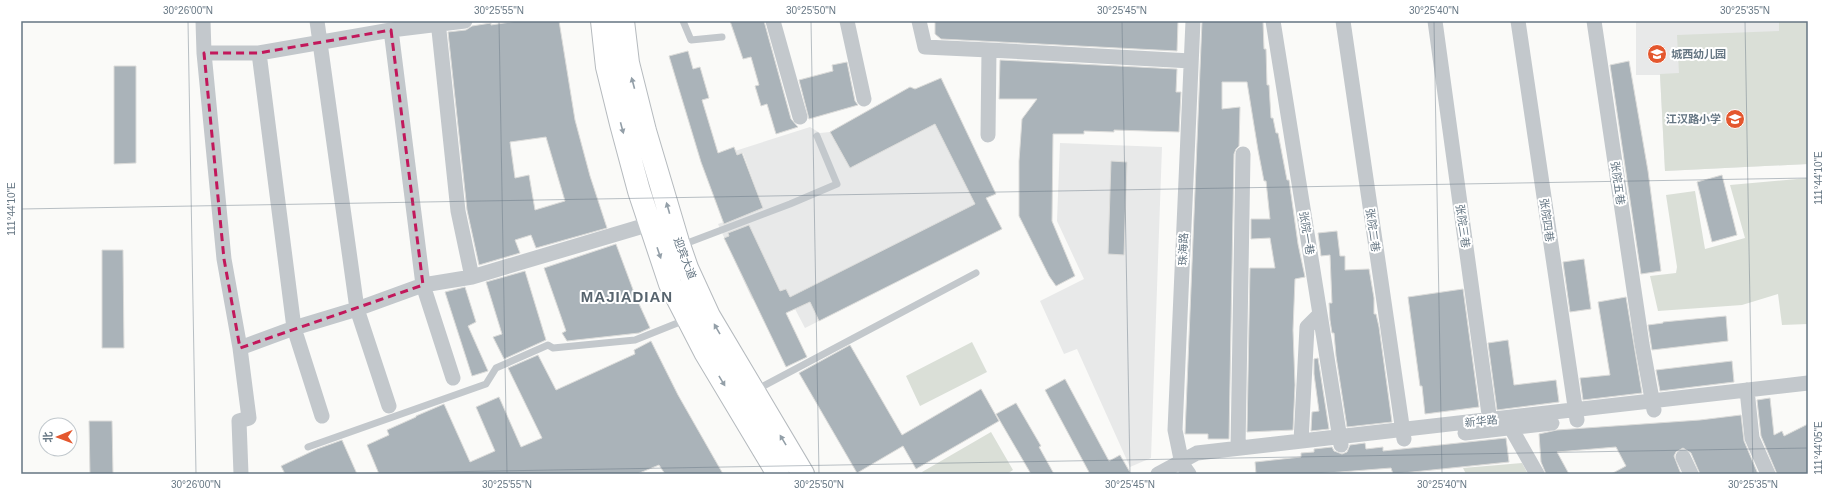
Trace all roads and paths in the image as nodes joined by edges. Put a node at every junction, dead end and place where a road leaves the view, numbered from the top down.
1 (203, 21) edge
2 (317, 21) edge
3 (464, 21) edge
4 (602, 21) edge
5 (623, 21) edge
6 (683, 21) edge
7 (773, 21) edge
8 (847, 21) edge
9 (919, 21) edge
10 (1189, 21) edge
11 (1193, 21) edge
12 (1273, 21) edge
13 (1277, 21) edge
14 (1343, 21) edge
15 (1347, 21) edge
16 (1435, 21) edge
17 (1518, 21) edge
18 (1594, 21) edge
19 (438, 23) edge
20 (391, 30) junction
21 (722, 37) dead end
22 (320, 42) junction
23 (989, 50) junction
24 (204, 53) junction
25 (259, 53) junction
26 (1189, 61) junction
27 (864, 99) dead end
28 (800, 118) dead end
29 (988, 135) dead end
30 (817, 136) dead end
31 (1243, 154) dead end
32 (650, 224) junction
33 (680, 246) junction
34 (976, 273) dead end
35 (472, 277) junction
36 (423, 285) junction
37 (356, 309) junction
38 (1320, 314) junction
39 (687, 319) junction
40 (294, 328) junction
41 (240, 348) junction
42 (453, 378) dead end
43 (1808, 383) edge
44 (754, 391) junction
45 (1808, 391) edge
46 (1748, 394) junction
47 (388, 406) dead end
48 (1653, 406) junction
49 (1576, 415) junction
50 (322, 416) dead end
51 (1509, 423) junction
52 (1491, 425) junction
53 (1405, 434) junction
54 (1301, 441) junction
55 (1343, 441) junction
56 (308, 447) dead end
57 (1238, 448) junction
58 (1683, 457) dead end
59 (1181, 468) edge
60 (241, 474) edge
61 (778, 474) edge
62 (803, 474) edge
63 (1158, 474) edge
64 (1537, 474) edge
65 (1691, 474) edge
66 (1768, 474) edge

1 - 24 street
2 - 22 street
3 - 19 street
4 -> 32 main road, 迎宾大道
33 -> 5 main road, 迎宾大道
6 - 21 lane
7 - 28 street
8 - 27 street
9 - 23 street
10 - 26 street, 珠海路
11 - 26 street, 珠海路
12 - 38 street, 张院一巷
13 - 55 street, 张院一巷
14 - 53 street, 张院二巷
15 - 53 street, 张院二巷
16 - 52 street, 张院三巷
17 - 49 street, 张院四巷
18 - 48 street, 张院五巷
19 - 20 street
19 - 35 street
20 - 22 street
20 - 36 street
22 - 25 street
22 - 37 street
23 - 26 street
23 - 29 street
24 - 25 street
24 - 41 street
25 - 40 street
26 - 59 street, 珠海路
30 - 33 lane
31 - 57 street
32 - 35 street
32 -> 39 main road, 迎宾大道
44 -> 33 main road, 迎宾大道
34 - 44 lane
35 - 36 street
36 - 37 street
36 - 42 street
37 - 40 street
37 - 47 street
38 - 54 street
38 - 55 street, 张院一巷
39 - 56 lane
39 -> 61 main road, 迎宾大道
40 - 41 street
40 - 50 street
41 - 60 street
43 - 46 street, 新华路
62 -> 44 main road, 迎宾大道
45 - 46 street, 新华路
46 - 48 street, 新华路
46 - 66 street
48 - 49 street, 新华路
49 - 51 street, 新华路
51 - 52 street, 新华路
51 - 64 street
52 - 53 street, 新华路
53 - 55 street, 新华路
54 - 55 street, 新华路
54 - 57 street, 新华路
55 - 59 street, 新华路
57 - 59 street, 新华路
58 - 65 street
59 - 63 street, 新华路

